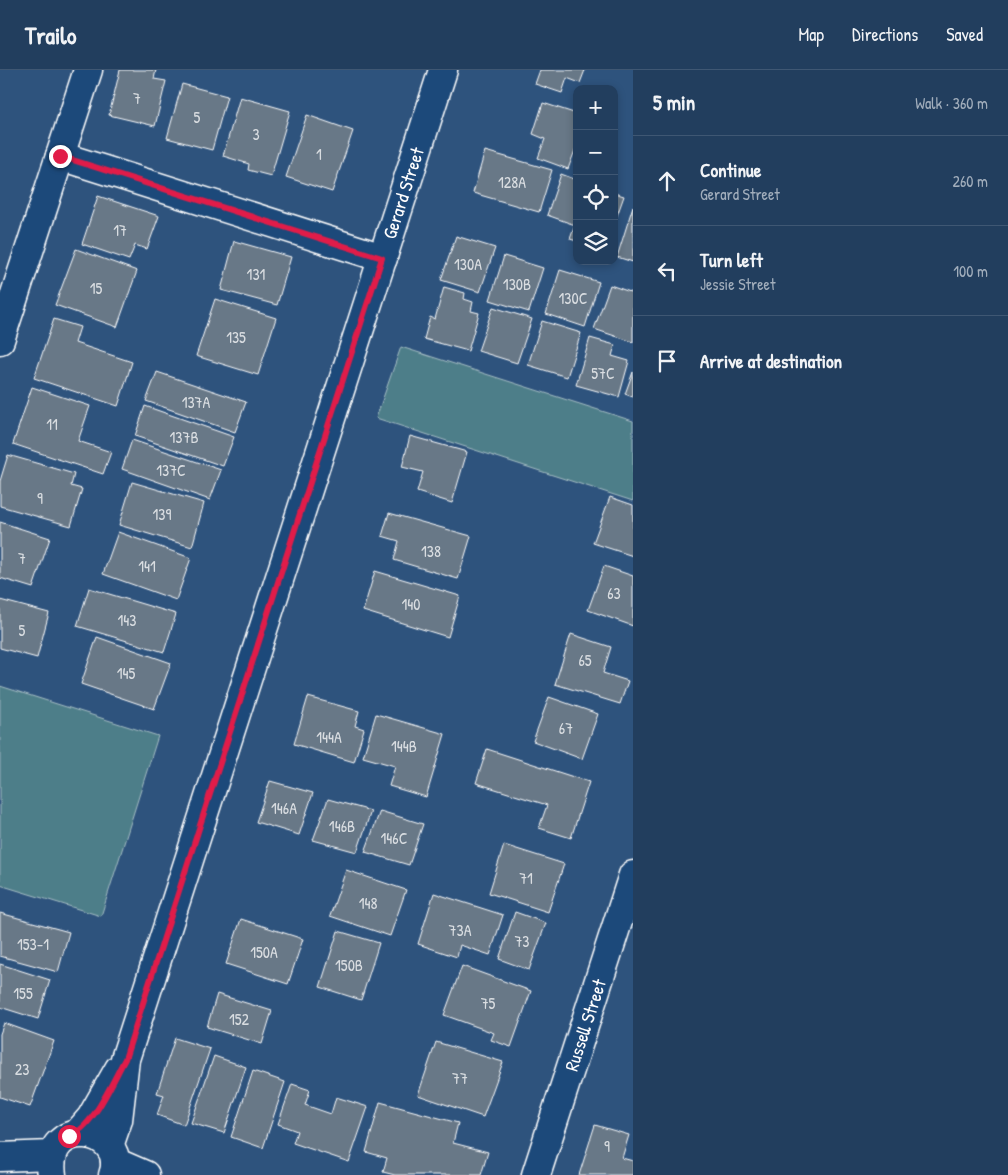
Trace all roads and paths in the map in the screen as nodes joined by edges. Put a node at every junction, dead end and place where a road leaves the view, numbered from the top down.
1 (88, 70) edge
2 (443, 70) edge
3 (60, 156) junction
4 (382, 258) junction
5 (0, 340) edge
6 (633, 875) edge
7 (125, 1059) junction
8 (78, 1133) junction
9 (0, 1157) edge
10 (112, 1161) edge
11 (0, 1163) edge
12 (47, 1168) edge
13 (145, 1175) edge
14 (536, 1175) edge

1 - 3 street
2 - 4 street, Gerard Street
3 - 4 street
3 - 5 street
4 - 7 street, Gerard Street
6 - 14 street, Russell Street
7 - 8 street, Gerard Street
7 - 10 street, Gerard Street
8 - 10 street
8 - 12 street, Gerard Street
9 - 12 street
10 - 13 street
11 - 12 street

